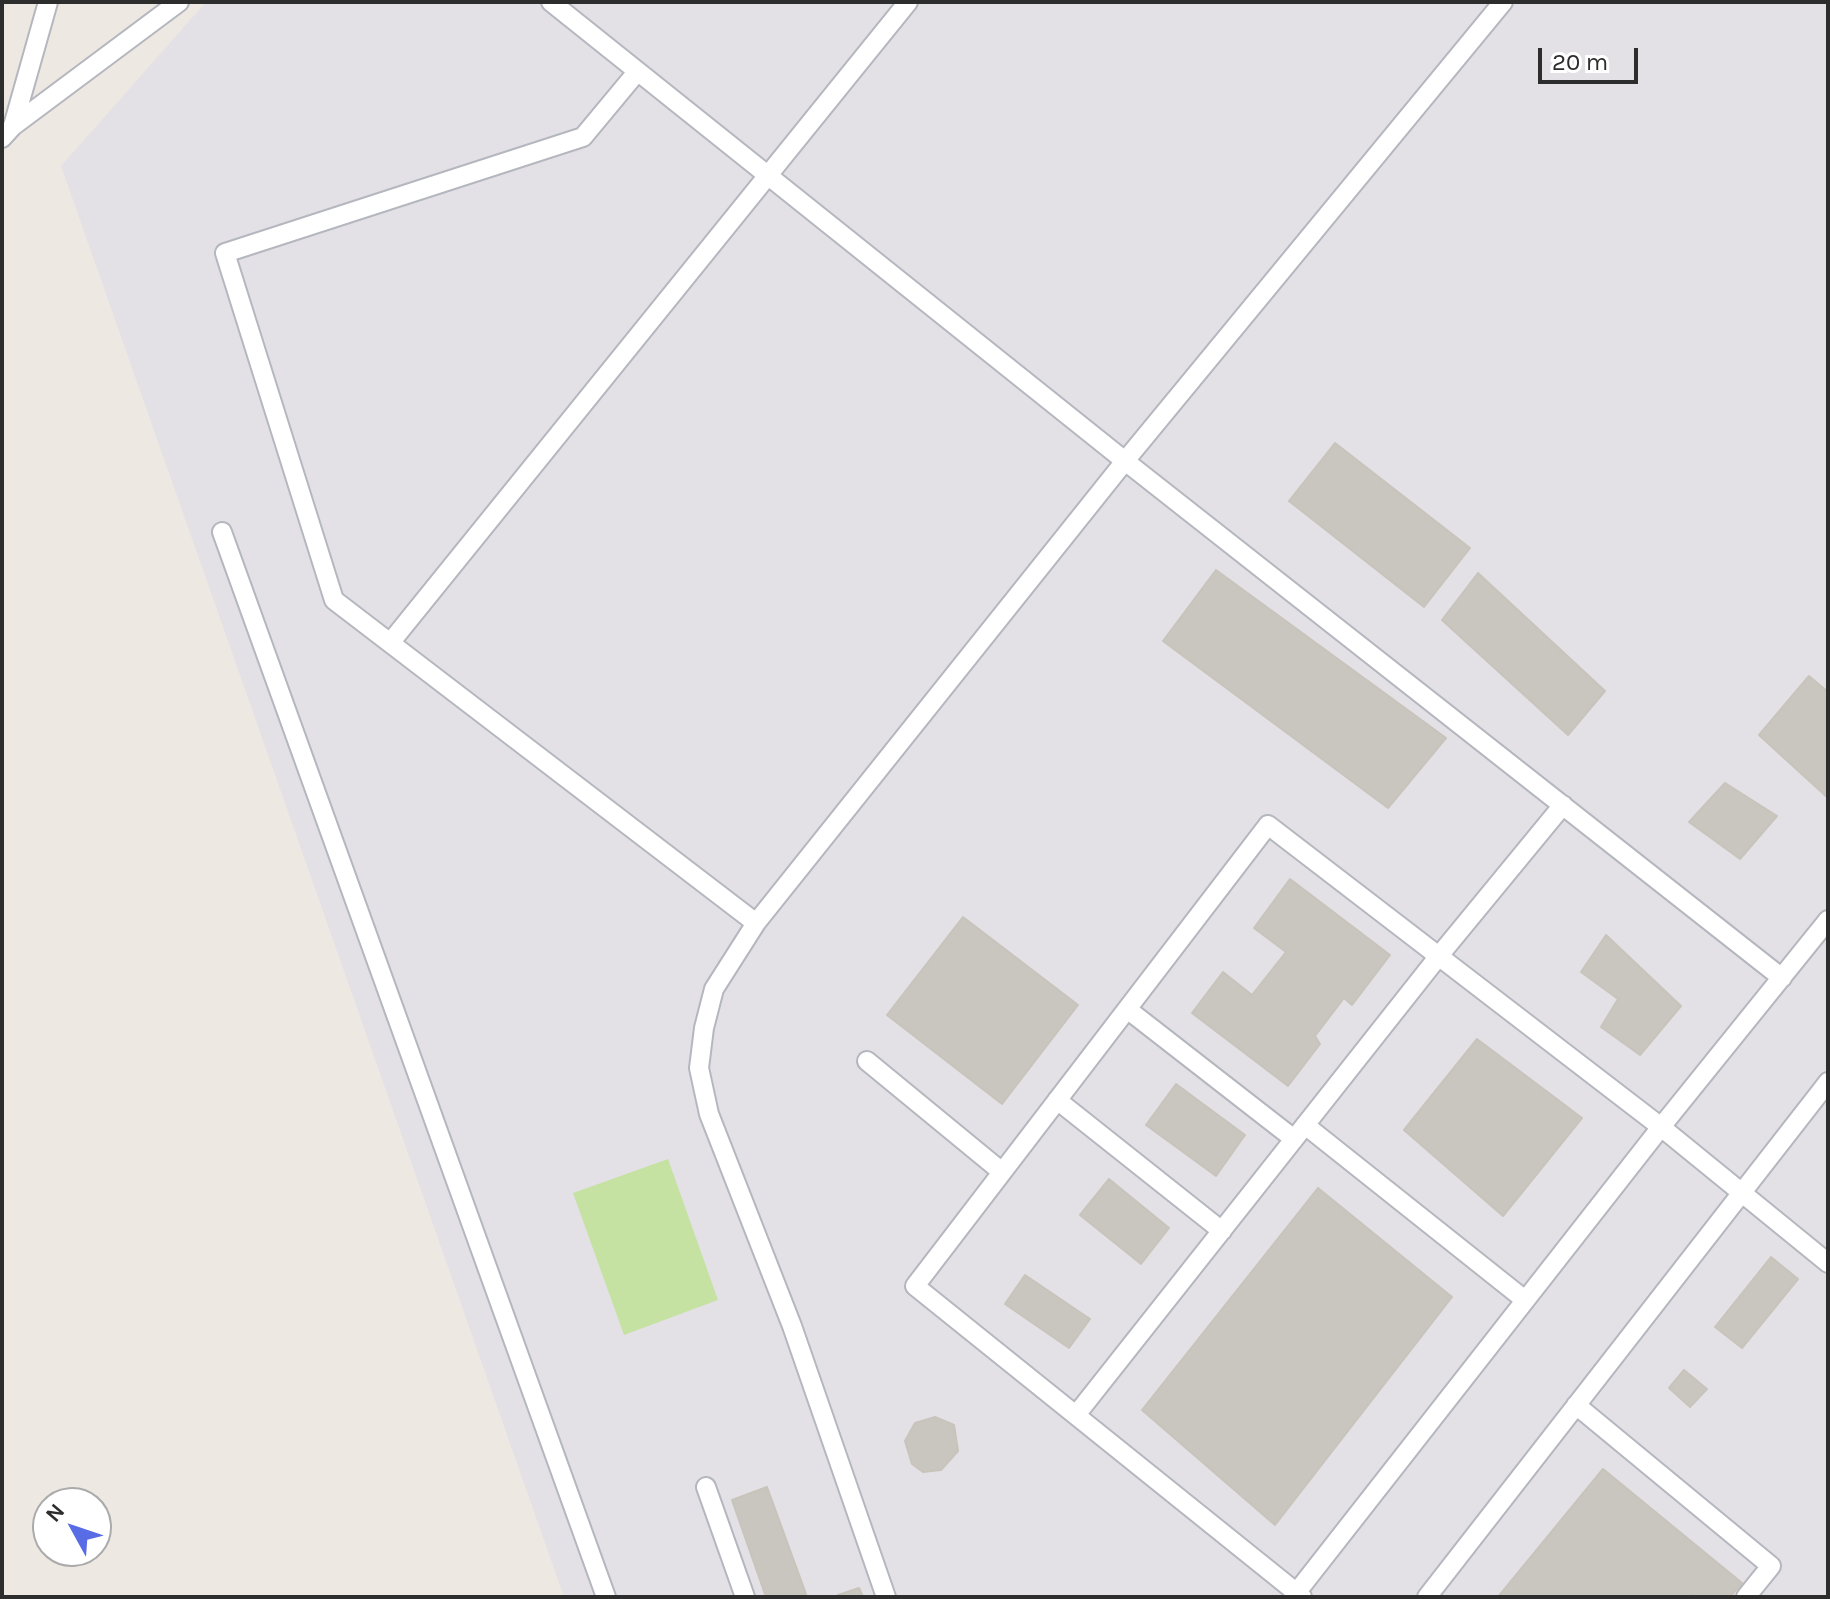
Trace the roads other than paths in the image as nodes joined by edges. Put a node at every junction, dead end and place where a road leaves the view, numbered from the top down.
1 (48, 2) edge
2 (179, 2) edge
3 (551, 2) edge
4 (908, 2) edge
5 (1503, 2) edge
6 (637, 72) junction
7 (8, 132) edge
8 (768, 176) junction
9 (1125, 461) junction
10 (222, 532) dead end
11 (390, 643) junction
12 (1563, 805) junction
13 (1828, 920) edge
14 (756, 923) junction
15 (1438, 957) junction
16 (1782, 978) junction
17 (1127, 1009) junction
18 (867, 1061) dead end
19 (1828, 1082) edge
20 (1057, 1100) junction
21 (1661, 1127) junction
22 (1300, 1132) junction
23 (1002, 1172) junction
24 (1741, 1191) junction
25 (1222, 1231) junction
26 (1828, 1263) edge
27 (1525, 1300) junction
28 (1576, 1405) junction
29 (1076, 1415) junction
30 (706, 1487) dead end
31 (1297, 1596) edge
32 (606, 1597) edge
33 (745, 1597) edge
34 (886, 1597) edge
35 (1427, 1597) edge
36 (1746, 1597) edge

1 - 7 lane
2 - 7 lane
3 - 6 lane
4 - 8 lane
5 - 9 lane
6 - 8 lane
6 - 11 lane
8 - 9 lane
8 - 11 lane
9 - 12 lane
9 - 14 lane
10 - 32 lane
11 - 14 lane
12 - 15 lane
12 - 16 lane
13 - 16 lane
14 - 34 lane
15 - 17 lane
15 - 21 lane
15 - 22 lane
16 - 21 lane
17 - 20 lane
17 - 22 lane
18 - 23 lane
19 - 24 lane
20 - 23 lane
20 - 25 lane
21 - 24 lane
21 - 27 lane
22 - 25 lane
22 - 27 lane
23 - 29 lane
24 - 26 lane
24 - 28 lane
25 - 29 lane
27 - 31 lane
28 - 35 lane
28 - 36 lane
29 - 31 lane
30 - 33 lane

